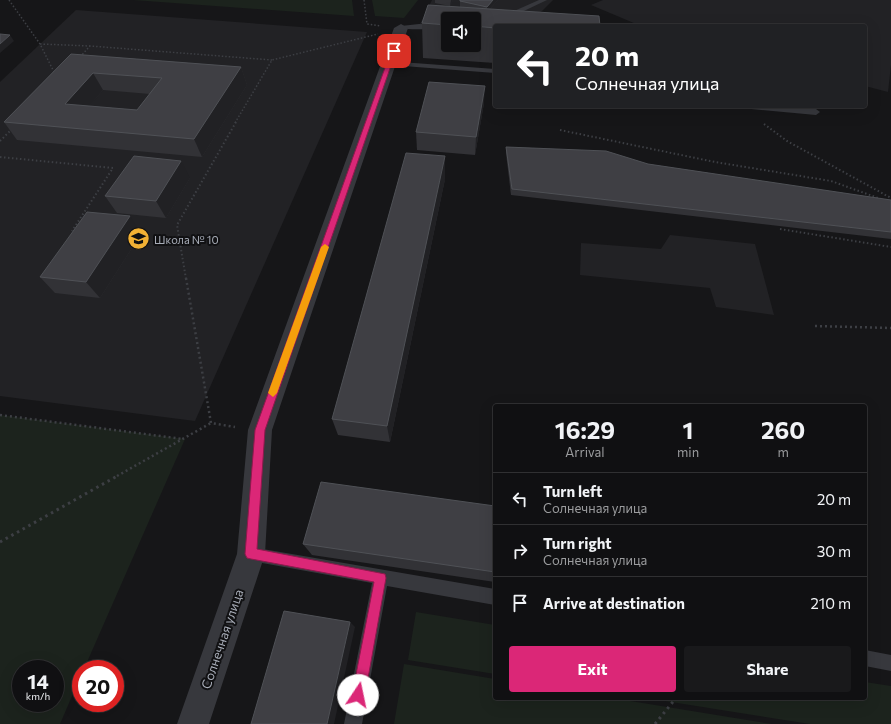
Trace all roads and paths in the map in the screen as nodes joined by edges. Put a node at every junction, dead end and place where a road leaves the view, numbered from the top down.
1 (9, 0) edge
2 (364, 0) edge
3 (544, 0) edge
4 (481, 24) edge
5 (441, 27) edge
6 (401, 28) junction
7 (40, 44) junction
8 (90, 46) junction
9 (79, 57) edge
10 (272, 60) junction
11 (390, 63) junction
12 (493, 71) edge
13 (58, 80) edge
14 (766, 108) edge
15 (816, 112) dead end
16 (16, 124) edge
17 (560, 130) dead end
18 (0, 141) edge
19 (787, 141) dead end
20 (0, 157) edge
21 (891, 198) edge
22 (884, 199) edge
23 (780, 229) dead end
24 (72, 231) edge
25 (891, 247) edge
26 (815, 326) dead end
27 (891, 328) edge
28 (0, 415) edge
29 (211, 424) junction
30 (260, 430) junction
31 (183, 439) junction
32 (0, 542) edge
33 (251, 554) junction
34 (381, 578) junction
35 (493, 597) edge
36 (867, 658) edge
37 (891, 663) edge
38 (674, 700) edge
39 (192, 724) edge
40 (353, 724) edge
41 (655, 724) edge

1 - 7 path
2 - 6 path
3 - 4 lane
5 - 6 lane
6 - 10 path
6 - 11 street, Солнечная улица
7 - 8 path
7 - 13 path
8 - 9 path
8 - 10 path
10 - 29 path
11 - 12 lane
11 - 30 street, Солнечная улица
14 - 15 lane
16 - 18 path
17 - 22 path
19 - 21 path
20 - 24 path
23 - 25 path
26 - 27 path
28 - 31 path
29 - 30 path
29 - 31 path
30 - 33 street, Солнечная улица
31 - 32 path
33 - 34 lane
33 - 39 street, Солнечная улица
34 - 35 lane
34 - 40 lane
36 - 37 lane
38 - 41 path

